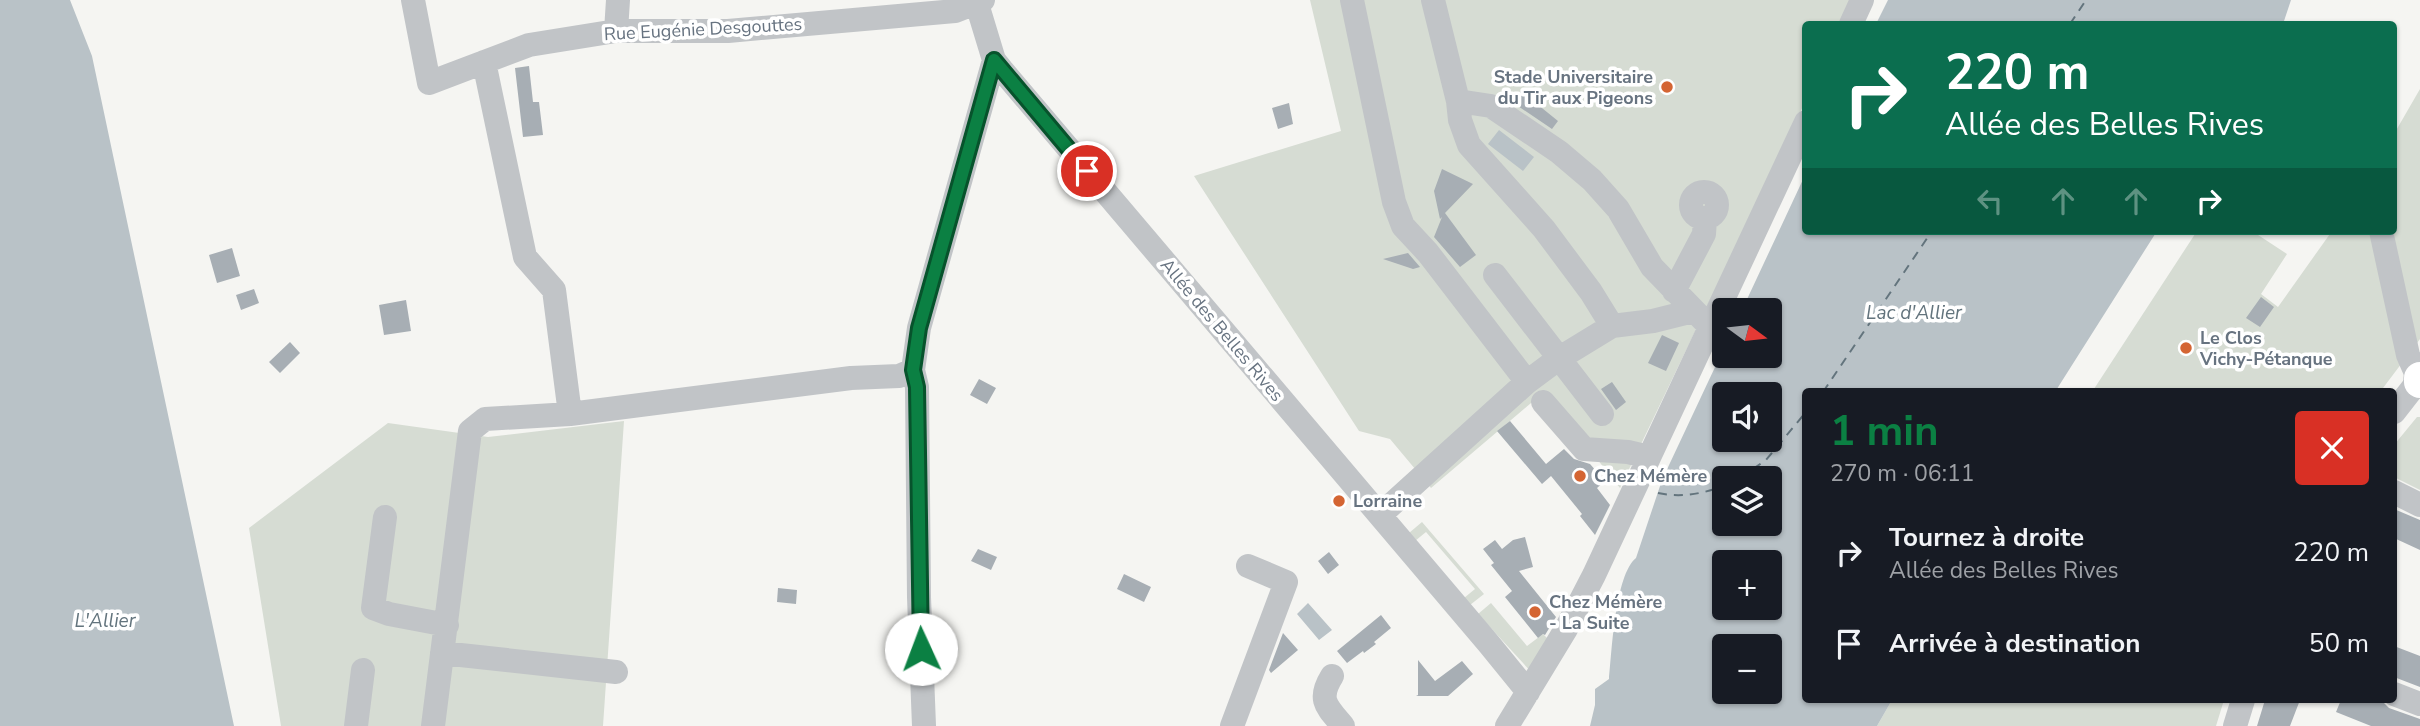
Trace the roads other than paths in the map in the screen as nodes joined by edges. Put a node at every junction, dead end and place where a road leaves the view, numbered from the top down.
1 (413, 0) edge
2 (618, 0) edge
3 (1352, 0) edge
4 (1433, 0) edge
5 (1862, 0) edge
6 (980, 2) edge
7 (1852, 21) edge
8 (616, 32) junction
9 (994, 60) junction
10 (484, 62) junction
11 (1458, 100) junction
12 (1802, 130) edge
13 (1705, 218) dead end
14 (2382, 235) edge
15 (1495, 275) dead end
16 (1674, 291) junction
17 (1701, 319) junction
18 (1612, 326) junction
19 (1558, 359) junction
20 (913, 370) junction
21 (2420, 380) edge
22 (1527, 382) junction
23 (1543, 402) dead end
24 (2397, 408) edge
25 (570, 414) junction
26 (1602, 414) dead end
27 (1649, 457) junction
28 (2397, 494) edge
29 (2420, 505) edge
30 (1380, 515) junction
31 (385, 517) dead end
32 (1248, 566) dead end
33 (447, 625) junction
34 (442, 653) junction
35 (363, 670) dead end
36 (616, 672) dead end
37 (1332, 676) dead end
38 (1528, 692) junction
39 (2397, 695) edge
40 (2242, 703) edge
41 (2420, 704) edge
42 (356, 726) edge
43 (433, 726) edge
44 (924, 726) edge
45 (1231, 726) edge
46 (1343, 726) edge
47 (1507, 726) edge
48 (2235, 726) edge

1 - 10 street, Rue Eugénie Desgouttes
2 - 8 street
3 - 22 street
4 - 11 street
5 - 7 street
6 - 8 street, Rue Eugénie Desgouttes
6 - 9 street, Allée des Belles Rives
8 - 10 street, Rue Eugénie Desgouttes
9 - 20 street
9 - 30 street, Allée des Belles Rives
10 - 25 street
11 - 16 street
11 - 18 street
12 - 17 street
13 - 16 street
14 - 21 street
15 - 19 street
16 - 17 street
17 - 18 street
17 - 27 street
18 - 19 street
19 - 22 street
19 - 26 street
20 - 25 street
20 - 44 street
21 - 24 street
22 - 30 street
23 - 27 street
25 - 33 street
27 - 38 street
28 - 29 street
30 - 38 street, Allée des Belles Rives
31 - 33 street
32 - 45 street
33 - 34 street
34 - 36 street
34 - 43 street
35 - 42 street
37 - 46 street
38 - 47 street
39 - 41 street
40 - 48 street

